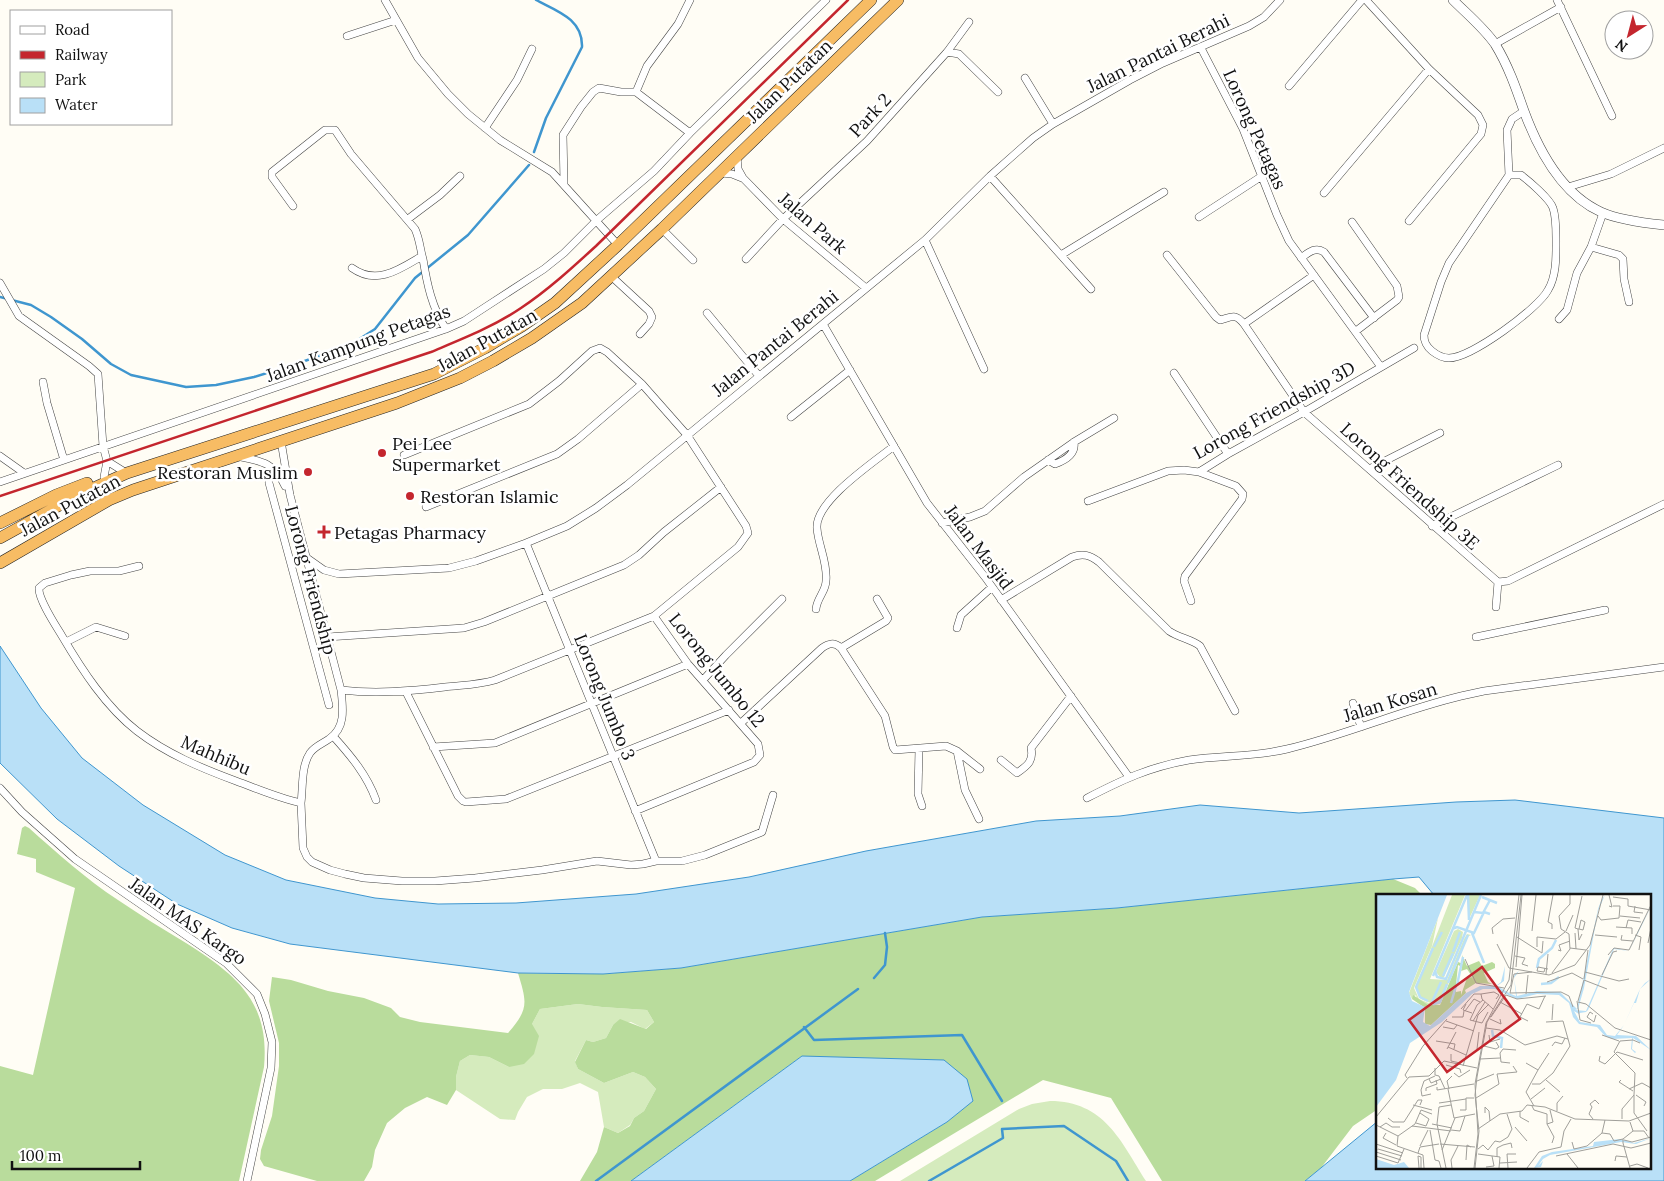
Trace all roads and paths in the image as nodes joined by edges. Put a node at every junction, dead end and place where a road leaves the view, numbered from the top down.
1 (385, 0) edge
2 (690, 0) edge
3 (826, 0) edge
4 (871, 0) edge
5 (898, 0) edge
6 (1280, 0) edge
7 (1362, 0) edge
8 (1366, 0) edge
9 (1453, 0) edge
10 (1559, 3) edge
11 (396, 20) junction
12 (969, 22) dead end
13 (347, 36) dead end
14 (1495, 44) junction
15 (1201, 48) junction
16 (532, 49) dead end
17 (947, 52) junction
18 (1429, 69) junction
19 (1025, 78) dead end
20 (1289, 86) dead end
21 (636, 92) junction
22 (998, 92) dead end
23 (1524, 111) junction
24 (1612, 116) dead end
25 (1053, 124) junction
26 (485, 128) junction
27 (690, 133) junction
28 (1664, 148) edge
29 (737, 156) junction
30 (721, 173) junction
31 (1509, 175) junction
32 (460, 176) dead end
33 (990, 176) junction
34 (1262, 176) junction
35 (743, 178) junction
36 (564, 183) junction
37 (1568, 187) junction
38 (1164, 192) dead end
39 (1324, 193) dead end
40 (293, 206) dead end
41 (1602, 212) junction
42 (1199, 217) dead end
43 (408, 219) junction
44 (597, 220) junction
45 (783, 220) junction
46 (1409, 221) dead end
47 (1352, 222) dead end
48 (1664, 225) edge
49 (662, 229) junction
50 (925, 240) junction
51 (618, 245) junction
52 (1591, 247) junction
53 (1167, 255) dead end
54 (422, 256) junction
55 (1061, 256) junction
56 (1301, 258) junction
57 (746, 259) dead end
58 (693, 260) dead end
59 (352, 268) dead end
60 (1314, 275) junction
61 (611, 276) junction
62 (0, 283) edge
63 (866, 288) junction
64 (1092, 289) dead end
65 (1628, 302) dead end
66 (707, 313) dead end
67 (1374, 318) junction
68 (1559, 319) dead end
69 (823, 324) junction
70 (1244, 324) junction
71 (446, 329) junction
72 (1356, 331) junction
73 (640, 334) dead end
74 (1414, 348) dead end
75 (1382, 367) junction
76 (984, 369) dead end
77 (850, 370) junction
78 (1174, 373) dead end
79 (759, 376) junction
80 (43, 382) dead end
81 (642, 384) junction
82 (1304, 412) junction
83 (791, 416) dead end
84 (1114, 418) dead end
85 (1440, 433) dead end
86 (687, 435) junction
87 (280, 441) junction
88 (103, 446) junction
89 (894, 446) junction
90 (404, 454) dead end
91 (1228, 454) junction
92 (0, 456) edge
93 (238, 456) junction
94 (64, 460) junction
95 (107, 461) junction
96 (1558, 465) dead end
97 (144, 468) junction
98 (1369, 469) junction
99 (124, 471) junction
100 (1200, 472) junction
101 (24, 473) junction
102 (104, 477) junction
103 (0, 482) edge
104 (269, 483) dead end
105 (721, 487) junction
106 (290, 495) junction
107 (1088, 501) dead end
108 (1664, 504) edge
109 (426, 507) dead end
110 (0, 523) edge
111 (942, 523) junction
112 (1432, 526) junction
113 (0, 538) edge
114 (526, 543) junction
115 (307, 558) junction
116 (0, 563) edge
117 (139, 566) dead end
118 (1498, 582) junction
119 (992, 587) junction
120 (549, 596) junction
121 (782, 599) dead end
122 (877, 599) dead end
123 (1001, 600) junction
124 (1191, 601) dead end
125 (1496, 607) dead end
126 (816, 609) dead end
127 (1605, 610) dead end
128 (654, 616) junction
129 (957, 628) dead end
130 (125, 636) dead end
131 (327, 637) junction
132 (1476, 637) dead end
133 (66, 642) junction
134 (841, 648) junction
135 (571, 650) junction
136 (688, 664) junction
137 (1664, 667) edge
138 (704, 680) junction
139 (324, 684) junction
140 (340, 686) junction
141 (406, 692) junction
142 (1070, 696) junction
143 (592, 703) junction
144 (1353, 703) dead end
145 (329, 705) dead end
146 (729, 710) junction
147 (1235, 711) dead end
148 (741, 723) junction
149 (1361, 727) junction
150 (333, 736) junction
151 (433, 747) junction
152 (919, 749) junction
153 (957, 751) junction
154 (613, 757) junction
155 (1001, 760) dead end
156 (980, 769) dead end
157 (1129, 777) junction
158 (0, 788) edge
159 (773, 795) dead end
160 (1087, 798) dead end
161 (376, 800) dead end
162 (301, 803) junction
163 (922, 806) dead end
164 (635, 811) junction
165 (979, 819) dead end
166 (656, 861) junction
167 (247, 1181) edge

1 - 11 street
2 - 21 street
3 - 27 street, Jalan Kampung Petagas
4 - 51 highway, Jalan Putatan
5 - 29 highway, Jalan Putatan
6 - 15 street, Jalan Pantai Berahi
7 - 20 street
8 - 18 street
9 - 14 street
10 - 14 street
10 - 24 street
11 - 13 street
11 - 26 street
12 - 17 street, Park 2
14 - 23 street
15 - 25 street, Jalan Pantai Berahi
15 - 34 street, Lorong Petagas
16 - 26 street
17 - 22 street
17 - 45 street, Park 2
18 - 39 street
18 - 46 street
19 - 25 street
21 - 27 street
21 - 36 street
23 - 31 street
23 - 37 street
25 - 33 street, Jalan Pantai Berahi
26 - 36 street
27 - 44 street, Jalan Kampung Petagas
28 - 37 street
29 - 30 highway, Jalan Putatan
29 - 35 street, Jalan Park
30 - 35 street
30 - 49 highway, Jalan Putatan
31 - 31 street
32 - 43 street
33 - 50 street, Jalan Pantai Berahi
33 - 55 street
34 - 42 street
34 - 56 street, Lorong Petagas
35 - 45 street, Jalan Park
36 - 44 street
37 - 41 street
38 - 55 street
40 - 43 street
41 - 48 street
41 - 52 street
43 - 54 street
44 - 51 street
44 - 71 street, Jalan Kampung Petagas
45 - 57 street, Park 2
45 - 63 street, Jalan Park
47 - 67 street
49 - 58 street
49 - 61 highway, Jalan Putatan
50 - 63 street, Jalan Pantai Berahi
50 - 76 street
51 - 97 highway, Jalan Putatan
52 - 65 street
52 - 68 street
53 - 70 street
54 - 59 street
54 - 71 street
55 - 64 street
56 - 60 street, Lorong Petagas
56 - 67 street
60 - 70 street
60 - 72 street, Lorong Petagas
61 - 73 street
61 - 87 highway, Jalan Putatan
62 - 88 street
63 - 69 street, Jalan Pantai Berahi
66 - 79 street
67 - 72 street
69 - 77 street, Jalan Masjid
69 - 79 street, Jalan Pantai Berahi
70 - 82 street, Lorong Friendship 3E
71 - 88 street, Jalan Kampung Petagas
72 - 75 street, Lorong Petagas
74 - 75 street, Lorong Friendship 3D
75 - 82 street, Lorong Friendship 3D
77 - 83 street
77 - 89 street, Jalan Masjid
78 - 91 street
79 - 86 street, Jalan Pantai Berahi
80 - 94 street
81 - 86 street
81 - 90 street
81 - 109 street
82 - 91 street, Lorong Friendship 3D
82 - 98 street, Lorong Friendship 3E
84 - 111 street
85 - 98 street
86 - 105 street
86 - 114 street, Jalan Pantai Berahi
87 - 93 highway, Jalan Putatan
87 - 106 street
88 - 94 street, Jalan Kampung Petagas
88 - 95 street
89 - 111 street, Jalan Masjid
89 - 126 street
91 - 100 street, Lorong Friendship 3D
92 - 101 street
93 - 106 street
93 - 116 highway, Jalan Putatan
94 - 101 street, Jalan Kampung Petagas
95 - 99 street
95 - 102 street
96 - 112 street
97 - 99 highway
97 - 113 highway, Jalan Putatan
98 - 112 street, Lorong Friendship 3E
99 - 102 highway
100 - 107 street, Lorong Friendship 3D
100 - 124 street
101 - 103 street, Jalan Kampung Petagas
102 - 110 highway
104 - 139 street, Lorong Friendship
105 - 120 street
105 - 128 street
106 - 115 street
108 - 118 street
111 - 119 street, Jalan Masjid
112 - 118 street, Lorong Friendship 3E
114 - 115 street, Jalan Pantai Berahi
114 - 120 street, Lorong Jumbo 3
115 - 131 street
117 - 133 street, Mahhibu
118 - 125 street
119 - 123 street, Jalan Masjid
119 - 129 street
120 - 131 street
120 - 135 street, Lorong Jumbo 3
121 - 138 street
122 - 134 street
123 - 142 street, Jalan Masjid
123 - 147 street
127 - 132 street
128 - 135 street
128 - 136 street, Lorong Jumbo 12
130 - 133 street
131 - 140 street
133 - 162 street, Mahhibu
134 - 148 street
134 - 152 street
135 - 141 street
135 - 143 street, Lorong Jumbo 3
136 - 138 street, Lorong Jumbo 12
136 - 143 street
137 - 149 street, Jalan Kosan
138 - 146 street, Lorong Jumbo 12
139 - 140 street
139 - 145 street, Lorong Friendship
140 - 141 street
140 - 150 street
141 - 151 street
142 - 155 street
142 - 157 street, Jalan Masjid
143 - 151 street
143 - 154 street, Lorong Jumbo 3
144 - 149 street
146 - 148 street, Lorong Jumbo 12
146 - 154 street
148 - 164 street, Lorong Jumbo 12
149 - 157 street, Jalan Kosan
150 - 161 street
150 - 162 street
151 - 154 street
152 - 153 street
152 - 163 street
153 - 156 street
153 - 165 street
154 - 164 street, Lorong Jumbo 3
157 - 160 street, Jalan Kosan
158 - 167 street, Jalan MAS Kargo
159 - 166 street
162 - 166 street
164 - 166 street, Lorong Jumbo 3

